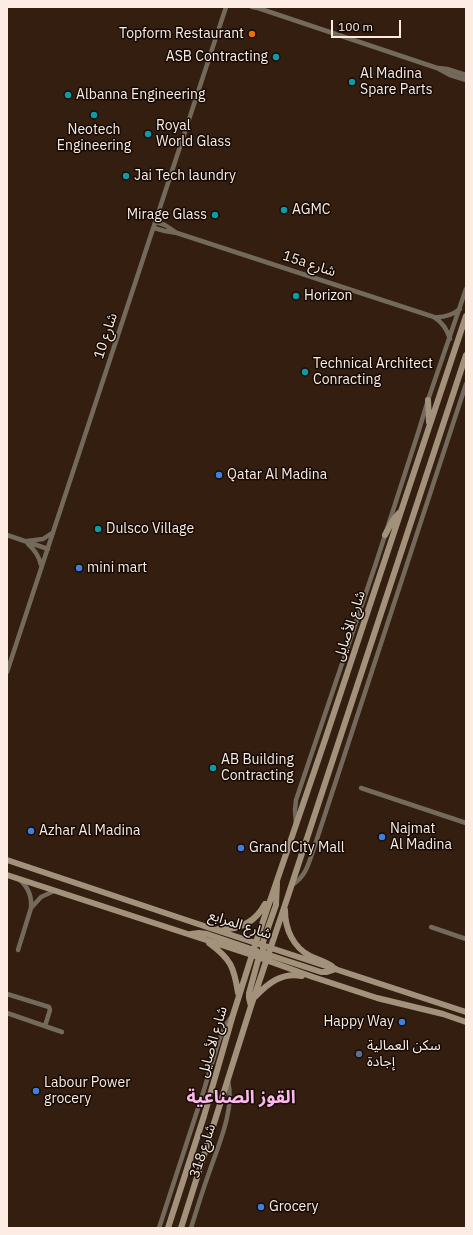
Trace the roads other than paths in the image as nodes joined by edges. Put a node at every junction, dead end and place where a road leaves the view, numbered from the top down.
1 (226, 7) edge
2 (252, 7) edge
3 (257, 7) edge
4 (437, 68) junction
5 (466, 75) edge
6 (466, 80) edge
7 (156, 222) junction
8 (154, 228) junction
9 (177, 233) junction
10 (466, 289) edge
11 (460, 309) junction
12 (466, 316) edge
13 (434, 317) junction
14 (450, 339) junction
15 (466, 355) edge
16 (466, 384) edge
17 (428, 400) junction
18 (429, 427) junction
19 (402, 510) junction
20 (53, 532) junction
21 (7, 535) edge
22 (385, 535) junction
23 (25, 541) junction
24 (48, 549) junction
25 (42, 567) junction
26 (7, 672) edge
27 (361, 788) dead end
28 (466, 823) edge
29 (296, 824) junction
30 (7, 860) edge
31 (7, 875) edge
32 (17, 878) junction
33 (277, 880) junction
34 (292, 885) junction
35 (55, 891) junction
36 (285, 905) junction
37 (31, 908) junction
38 (431, 927) dead end
39 (210, 928) junction
40 (188, 934) junction
41 (466, 939) edge
42 (205, 940) junction
43 (256, 943) junction
44 (270, 948) junction
45 (18, 950) dead end
46 (261, 953) junction
47 (336, 969) junction
48 (313, 977) junction
49 (7, 994) edge
50 (239, 996) junction
51 (252, 1003) junction
52 (466, 1012) edge
53 (7, 1013) edge
54 (233, 1014) junction
55 (466, 1022) edge
56 (45, 1026) junction
57 (62, 1032) dead end
58 (228, 1081) junction
59 (159, 1228) edge
60 (168, 1228) edge
61 (181, 1228) edge
62 (191, 1228) edge

1 - 7 street, شارع 10
2 - 3 street
3 - 4 street
4 - 5 street
4 - 6 street
7 - 8 street, شارع 10
7 - 9 street, 15a شارع
8 - 9 street, 15a شارع
8 - 20 street, شارع 10
9 - 13 street, 15a شارع
10 - 11 street
11 - 13 street, 15a شارع
11 - 14 street
12 - 18 main road, شارع الأصايل
13 - 14 street
14 - 17 street
15 - 34 main road, شارع الأصايل
16 - 34 street
17 - 18 main road
17 - 22 street
18 - 19 main road, شارع الأصايل
19 - 22 main road
19 - 29 main road, شارع الأصايل
20 - 23 street
20 - 24 street, شارع 10
21 - 23 street
22 - 29 street
23 - 24 street
23 - 25 street
24 - 25 street, شارع 10
25 - 26 street, شارع 10
27 - 28 street
29 - 33 main road, شارع الأصايل
30 - 39 main road, شارع المرابع
31 - 32 main road, شارع المرابع
32 - 35 main road, شارع المرابع
32 - 37 street
33 - 39 main road
33 - 43 main road, شارع الأصايل
33 - 46 main road
34 - 36 main road, شارع الأصايل
35 - 37 street
35 - 40 main road, شارع المرابع
36 - 44 main road, شارع الأصايل
36 - 47 main road
37 - 45 street
38 - 41 street
39 - 43 main road, شارع المرابع
40 - 42 main road, شارع المرابع
40 - 46 main road
42 - 46 main road, شارع المرابع
42 - 50 main road
43 - 46 main road
44 - 46 main road, شارع المرابع
44 - 47 main road, شارع المرابع
46 - 47 main road
46 - 48 main road, شارع المرابع
46 - 50 main road, شارع الأصايل
46 - 51 main road, شارع الأصايل
47 - 52 main road, شارع المرابع
48 - 51 main road
48 - 55 main road, شارع المرابع
49 - 56 street
50 - 54 main road, شارع الأصايل
51 - 58 main road, شارع الأصايل
53 - 56 street
54 - 59 street
54 - 60 main road, شارع الأصايل
56 - 57 street
58 - 61 main road, شارع الأصايل
58 - 62 street, شارع 318

